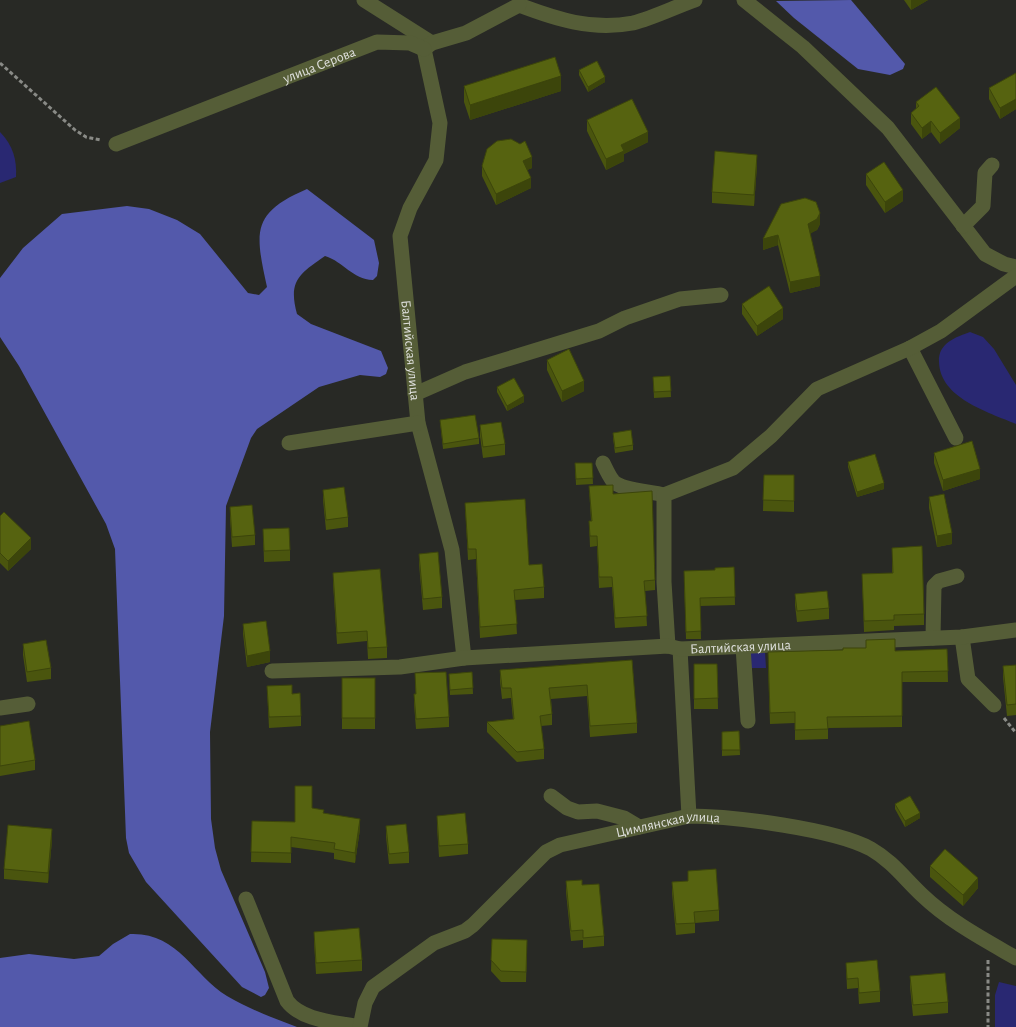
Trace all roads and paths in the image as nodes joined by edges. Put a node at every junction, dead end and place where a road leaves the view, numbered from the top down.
1 (364, 0) edge
2 (695, 0) edge
3 (744, 0) edge
4 (519, 3) edge
5 (428, 46) junction
6 (0, 63) edge
7 (116, 144) joint
8 (992, 165) dead end
9 (963, 226) junction
10 (1016, 267) edge
11 (1016, 276) edge
12 (721, 295) dead end
13 (910, 348) junction
14 (415, 394) junction
15 (418, 423) junction
16 (956, 438) dead end
17 (290, 443) dead end
18 (603, 463) dead end
19 (664, 495) junction
20 (956, 576) dead end
21 (1016, 630) edge
22 (962, 637) junction
23 (933, 638) junction
24 (743, 647) junction
25 (674, 648) junction
26 (464, 658) junction
27 (272, 671) dead end
28 (28, 704) dead end
29 (994, 705) dead end
30 (0, 708) edge
31 (748, 722) dead end
32 (551, 796) dead end
33 (689, 816) junction
34 (639, 827) junction
35 (246, 899) dead end
36 (988, 942) junction
37 (1016, 958) edge
38 (359, 1027) edge
39 (988, 1027) edge

1 - 5 street
2 - 4 street
3 - 9 street
4 - 5 street
5 - 7 street, улица Серова
5 - 14 street, Балтийская улица
6 - 7 path
8 - 9 street
9 - 10 street
11 - 13 street
12 - 14 street
13 - 16 street
13 - 19 street
14 - 15 street, Балтийская улица
15 - 17 street
15 - 26 street, Балтийская улица
18 - 19 street
19 - 25 street
20 - 23 street
21 - 22 street, Балтийская улица
22 - 23 street, Балтийская улица
22 - 29 street
23 - 24 street, Балтийская улица
24 - 25 street, Балтийская улица
24 - 31 street
25 - 26 street, Балтийская улица
25 - 33 street
26 - 27 street, Балтийская улица
28 - 30 street
32 - 34 street
33 - 34 street, Цимлянская улица
33 - 36 street, Цимлянская улица
34 - 38 street, Цимлянская улица
35 - 38 street
36 - 37 street, Цимлянская улица
36 - 39 path

